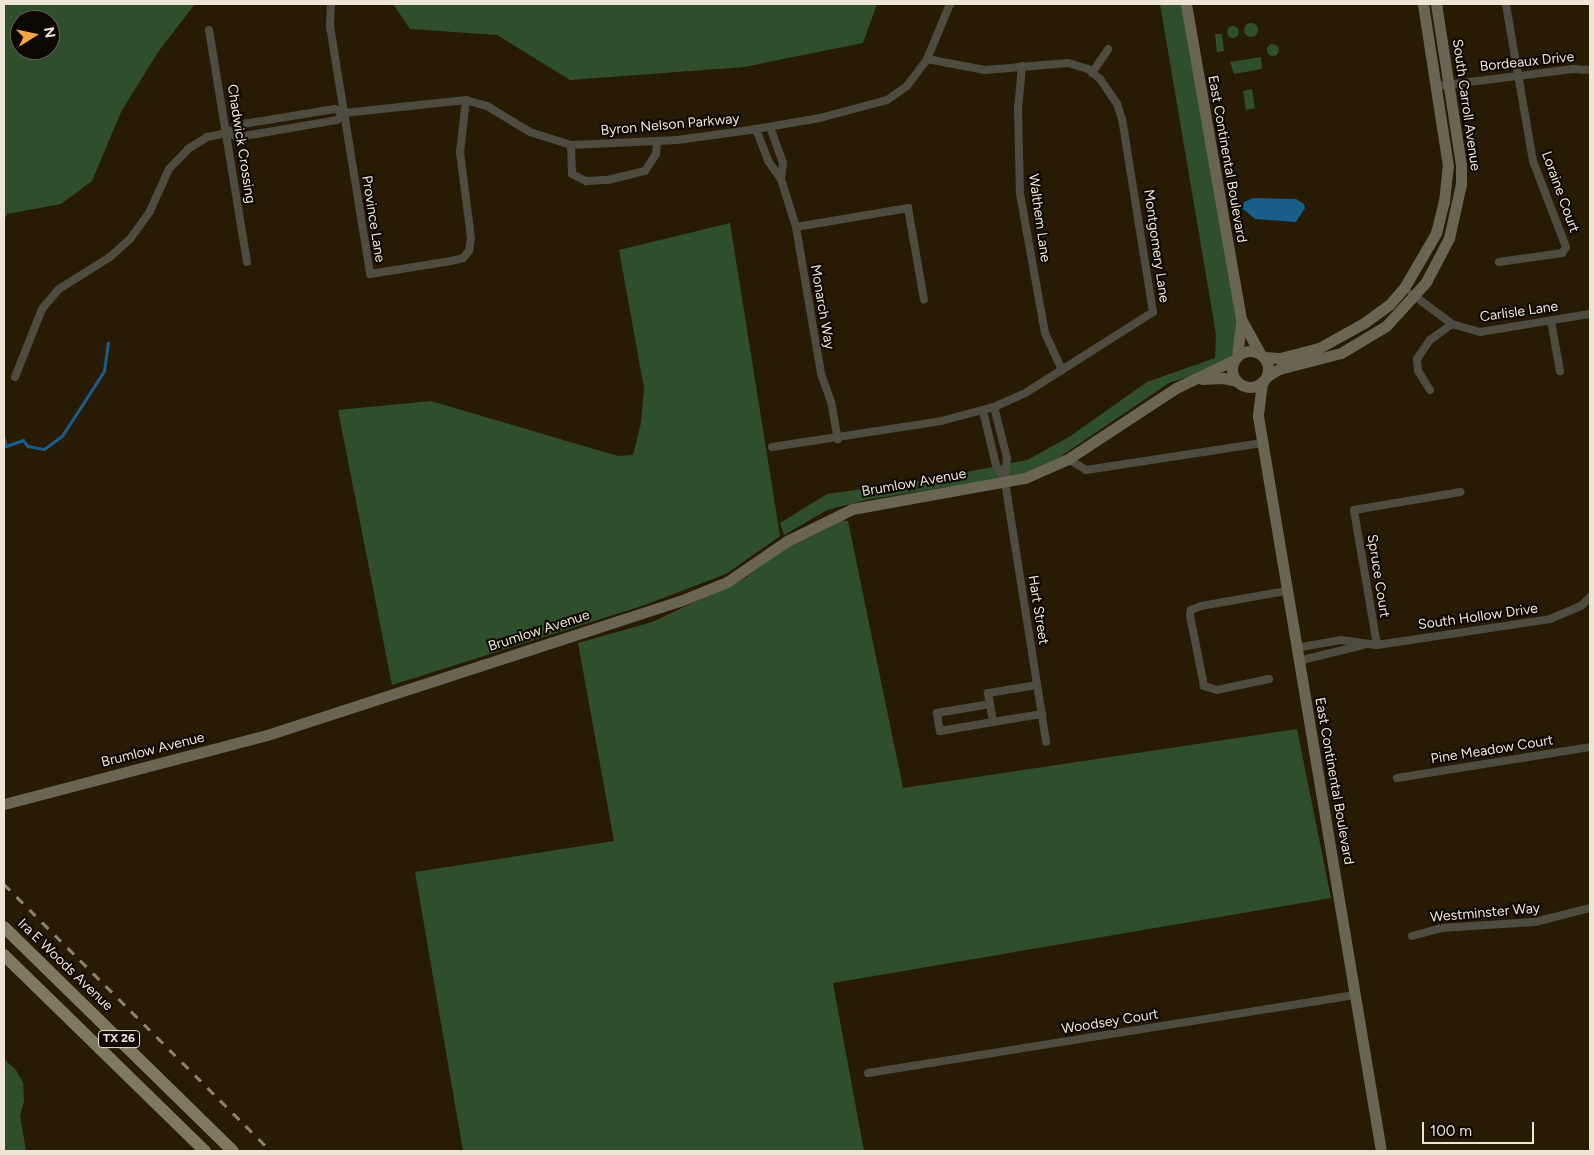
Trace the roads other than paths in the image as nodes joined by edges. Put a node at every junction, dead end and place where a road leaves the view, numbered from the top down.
1 (330, 4) edge
2 (950, 4) edge
3 (1186, 4) edge
4 (1423, 4) edge
5 (1436, 4) edge
6 (1506, 4) edge
7 (210, 30) dead end
8 (1108, 49) dead end
9 (927, 59) junction
10 (1022, 66) junction
11 (1590, 70) edge
12 (1092, 72) junction
13 (1518, 75) junction
14 (1449, 83) junction
15 (1437, 86) junction
16 (466, 100) junction
17 (344, 113) junction
18 (286, 117) junction
19 (770, 127) junction
20 (288, 129) junction
21 (756, 129) junction
22 (228, 133) junction
23 (657, 141) junction
24 (571, 145) junction
25 (782, 179) junction
26 (796, 227) junction
27 (247, 262) dead end
28 (1499, 262) dead end
29 (1404, 288) junction
30 (1415, 297) junction
31 (924, 300) dead end
32 (1590, 314) edge
33 (1241, 319) junction
34 (1551, 321) junction
35 (1452, 324) junction
36 (1262, 355) junction
37 (1235, 358) junction
38 (1062, 370) junction
39 (1560, 371) dead end
40 (15, 377) dead end
41 (1196, 380) junction
42 (1264, 380) junction
43 (1239, 383) junction
44 (1430, 390) dead end
45 (994, 407) junction
46 (982, 411) junction
47 (1258, 416) junction
48 (838, 439) junction
49 (1262, 443) junction
50 (772, 447) dead end
51 (1068, 459) junction
52 (1005, 482) junction
53 (1460, 492) dead end
54 (1286, 591) junction
55 (1590, 597) edge
56 (1362, 645) junction
57 (1377, 645) junction
58 (1296, 648) junction
59 (1298, 661) junction
60 (1269, 679) dead end
61 (1037, 685) junction
62 (990, 704) junction
63 (1042, 714) junction
64 (993, 722) junction
65 (1046, 742) dead end
66 (1590, 746) edge
67 (1397, 778) dead end
68 (4, 804) edge
69 (1590, 908) edge
70 (4, 927) edge
71 (1412, 936) dead end
72 (4, 955) edge
73 (1355, 994) junction
74 (868, 1073) dead end
75 (204, 1151) edge
76 (233, 1151) edge
77 (1381, 1151) edge

1 - 17 street, Province Lane
2 - 9 street, Byron Nelson Parkway
3 - 33 main road, East Continental Boulevard
4 - 15 main road, South Carroll Avenue
5 - 14 main road, South Carroll Avenue
6 - 13 street
7 - 22 street, Chadwick Crossing
8 - 12 street
9 - 10 street, Montgomery Lane
9 - 19 street, Byron Nelson Parkway
10 - 12 street, Montgomery Lane
10 - 38 street, Walthem Lane
11 - 13 street, Bordeaux Drive
12 - 38 street, Montgomery Lane
13 - 14 street, Bordeaux Drive
13 - 28 street, Loraine Court
14 - 15 street, Bordeaux Drive
14 - 30 main road, South Carroll Avenue
15 - 29 main road, South Carroll Avenue
16 - 17 street, Byron Nelson Parkway
16 - 17 street, Province Lane
16 - 24 street, Byron Nelson Parkway
17 - 18 street, Byron Nelson Parkway
17 - 20 street, Byron Nelson Parkway
18 - 20 street
18 - 22 street, Byron Nelson Parkway
19 - 21 street, Byron Nelson Parkway
19 - 25 street, Monarch Way
20 - 22 street, Byron Nelson Parkway
21 - 23 street, Byron Nelson Parkway
21 - 25 street, Monarch Way
22 - 27 street, Chadwick Crossing
22 - 40 street, Byron Nelson Parkway
23 - 24 street, Byron Nelson Parkway
23 - 24 street
25 - 26 street, Monarch Way
26 - 31 street
26 - 48 street, Monarch Way
29 - 30 street, Carlisle Lane
29 - 36 main road, South Carroll Avenue
30 - 35 street, Carlisle Lane
30 - 42 main road, South Carroll Avenue
32 - 34 street, Carlisle Lane
33 - 36 main road, East Continental Boulevard
33 - 37 main road, East Continental Boulevard
34 - 35 street, Carlisle Lane
34 - 39 street
35 - 44 street
36 - 37 main road
36 - 42 main road
37 - 41 main road, Brumlow Avenue
37 - 43 main road
38 - 45 street, Montgomery Lane
41 - 43 main road, Brumlow Avenue
41 - 51 main road, Brumlow Avenue
42 - 43 main road
42 - 47 main road, East Continental Boulevard
43 - 47 main road, East Continental Boulevard
45 - 46 street, Montgomery Lane
45 - 52 street
46 - 48 street, Montgomery Lane
46 - 52 street
47 - 49 main road, East Continental Boulevard
48 - 50 street, Montgomery Lane
49 - 51 street
49 - 54 main road, East Continental Boulevard
51 - 52 main road, Brumlow Avenue
52 - 61 street, Hart Street
52 - 68 main road, Brumlow Avenue
53 - 57 street, Spruce Court
54 - 58 main road, East Continental Boulevard
54 - 60 street
55 - 57 street, South Hollow Drive
56 - 57 street, South Hollow Drive
56 - 58 street, South Hollow Drive
56 - 59 street, South Hollow Drive
58 - 59 main road, East Continental Boulevard
59 - 73 main road, East Continental Boulevard
61 - 62 street
61 - 63 street, Hart Street
62 - 64 street
62 - 64 street
63 - 64 street
63 - 65 street, Hart Street
66 - 67 street, Pine Meadow Court
69 - 71 street, Westminster Way
70 - 76 main road, Ira E Woods Avenue / TX 26
72 - 75 main road, TX 26
73 - 74 street, Woodsey Court
73 - 77 main road, East Continental Boulevard

